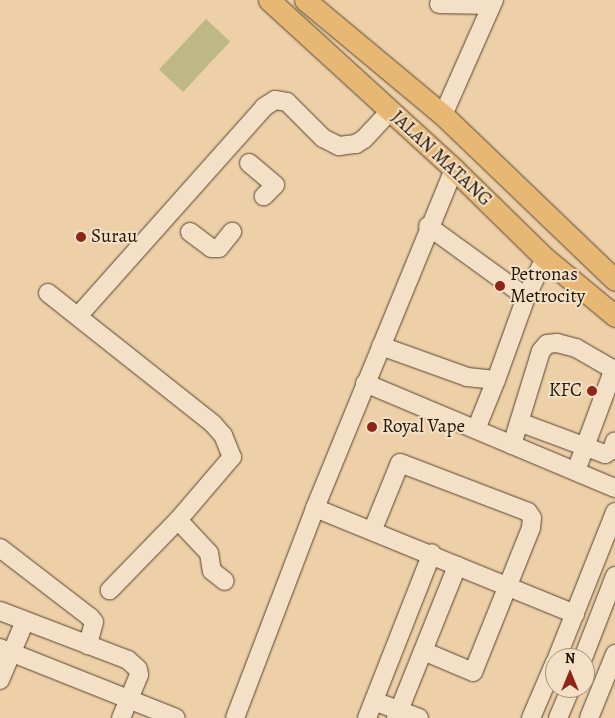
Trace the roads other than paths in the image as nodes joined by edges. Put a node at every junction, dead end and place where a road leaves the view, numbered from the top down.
1 (269, 0) edge
2 (305, 0) edge
3 (492, 3) edge
4 (439, 4) dead end
5 (390, 112) junction
6 (443, 115) junction
7 (249, 163) dead end
8 (454, 169) junction
9 (264, 196) dead end
10 (428, 226) junction
11 (190, 232) dead end
12 (232, 232) dead end
13 (545, 258) junction
14 (615, 280) edge
15 (48, 293) dead end
16 (526, 297) junction
17 (79, 314) junction
18 (615, 316) edge
19 (381, 346) junction
20 (613, 376) edge
21 (496, 380) junction
22 (365, 383) junction
23 (519, 422) junction
24 (477, 427) junction
25 (615, 441) edge
26 (512, 445) junction
27 (584, 447) junction
28 (576, 471) junction
29 (615, 488) edge
30 (315, 508) junction
31 (615, 512) edge
32 (178, 520) junction
33 (373, 529) junction
34 (609, 547) edge
35 (0, 548) edge
36 (432, 553) junction
37 (457, 566) junction
38 (615, 576) edge
39 (225, 581) dead end
40 (508, 586) junction
41 (110, 590) dead end
42 (610, 607) edge
43 (0, 611) edge
44 (575, 614) junction
45 (25, 621) junction
46 (88, 645) junction
47 (560, 648) edge
48 (588, 648) edge
49 (6, 650) edge
50 (423, 650) junction
51 (615, 654) edge
52 (0, 680) edge
53 (545, 685) edge
54 (566, 698) edge
55 (129, 700) junction
56 (374, 701) junction
57 (397, 714) edge
58 (121, 718) edge
59 (176, 718) edge
60 (235, 718) edge
61 (367, 718) edge
62 (418, 718) edge
63 (531, 718) edge
64 (558, 718) edge
65 (589, 718) edge

1 - 5 main road, JALAN MATANG
2 - 6 main road, JALAN MATANG
3 - 4 street
3 - 6 street
5 - 8 main road, JALAN MATANG
5 - 17 street
6 - 14 main road, JALAN MATANG
7 - 9 street
8 - 10 street
8 - 13 main road, JALAN MATANG
10 - 16 street
10 - 19 street
11 - 12 street
13 - 16 street
13 - 18 main road, JALAN MATANG
15 - 17 street
16 - 21 street
17 - 32 street
19 - 21 street
19 - 22 street
20 - 23 street
20 - 27 street
21 - 24 street
22 - 24 street
22 - 30 street
23 - 26 street
23 - 27 street
24 - 26 street
25 - 27 street
26 - 28 street
27 - 28 street
28 - 29 street
30 - 33 street
30 - 60 street
31 - 34 street
32 - 39 street
32 - 41 street
33 - 36 street
33 - 40 street
34 - 44 street
35 - 46 street
36 - 37 street
36 - 56 street
37 - 40 street
37 - 50 street
38 - 42 street
40 - 44 street
40 - 50 street
42 - 48 street
43 - 45 street
44 - 47 street
45 - 46 street
45 - 49 street
46 - 55 street
49 - 52 street
49 - 55 street
50 - 57 street
51 - 65 street
53 - 63 street
54 - 64 street
55 - 58 street
55 - 59 street
56 - 57 street
56 - 61 street
57 - 62 street

